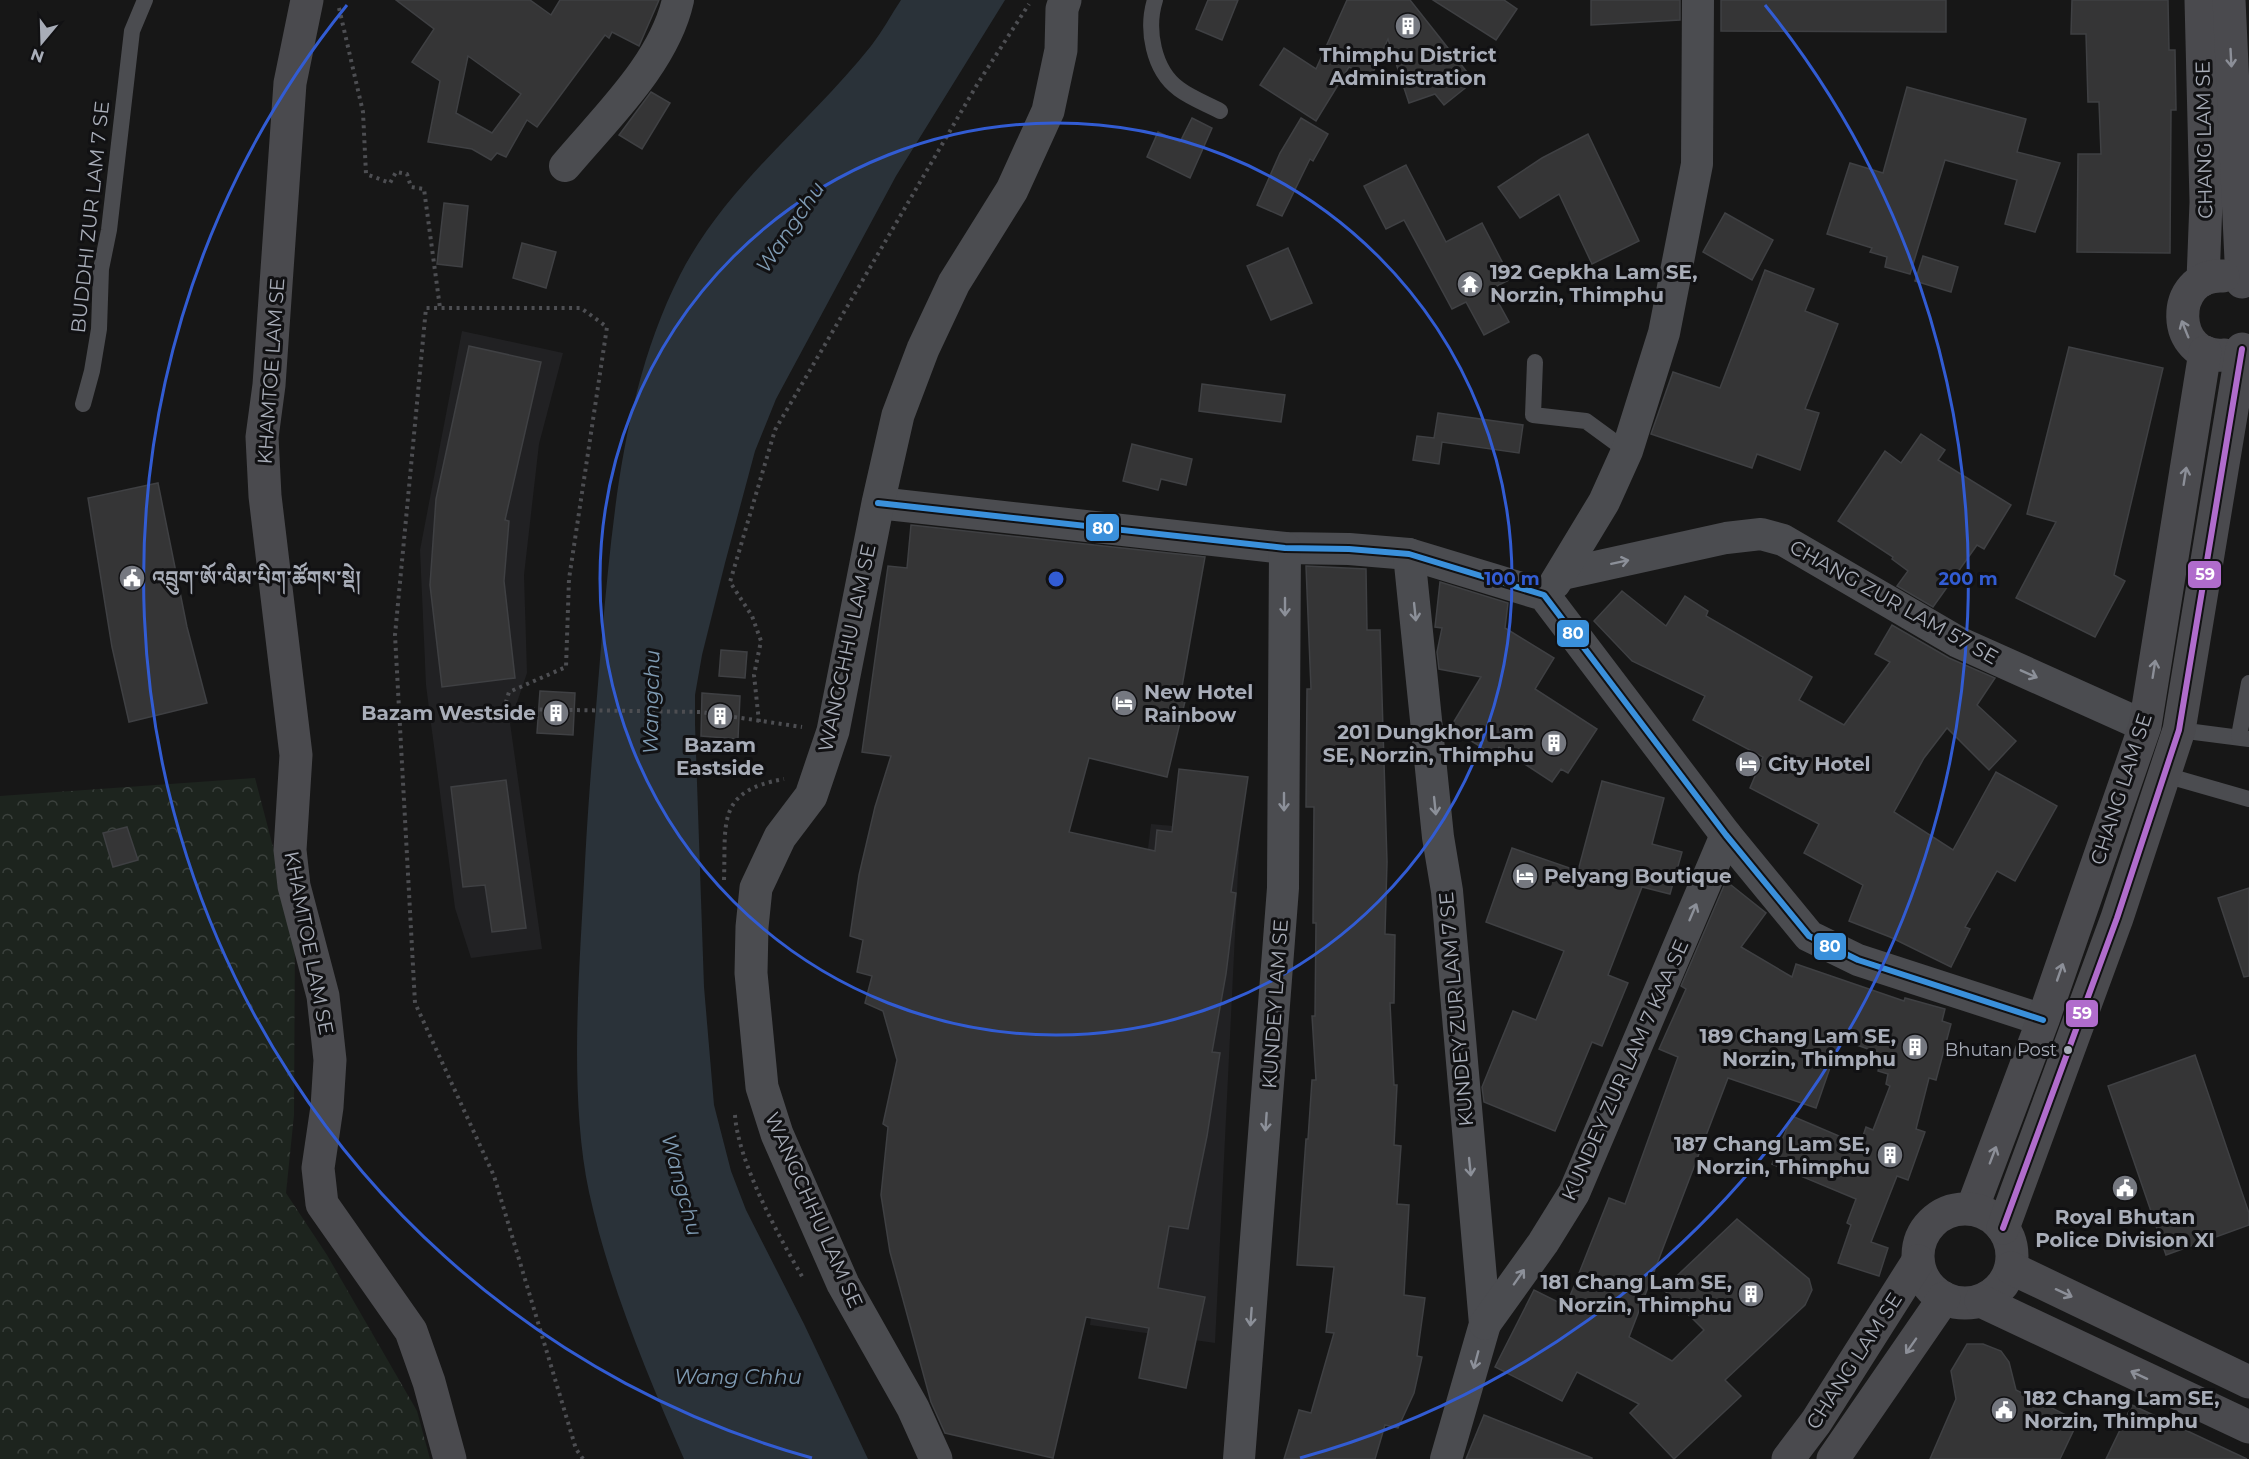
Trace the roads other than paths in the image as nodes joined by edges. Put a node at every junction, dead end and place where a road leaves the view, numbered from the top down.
1 (145, 0) edge
2 (678, 0) edge
3 (1065, 0) edge
4 (1155, 0) edge
5 (1698, 0) edge
6 (2201, 0) edge
7 (2229, 0) edge
8 (322, 2) edge
9 (1220, 111) dead end
10 (565, 166) dead end
11 (2203, 280) junction
12 (2245, 285) edge
13 (2246, 346) edge
14 (2205, 352) junction
15 (1534, 362) dead end
16 (83, 404) dead end
17 (1627, 451) junction
18 (878, 503) junction
19 (1285, 548) junction
20 (1409, 554) junction
21 (1553, 585) junction
22 (2249, 683) edge
23 (2145, 726) junction
24 (2179, 730) junction
25 (2244, 738) edge
26 (2165, 775) junction
27 (2249, 799) edge
28 (1726, 835) junction
29 (2043, 1020) junction
30 (1972, 1209) junction
31 (2003, 1228) junction
32 (1918, 1261) junction
33 (2011, 1268) junction
34 (1944, 1298) junction
35 (1981, 1300) junction
36 (1485, 1324) junction
37 (2249, 1382) edge
38 (2249, 1427) edge
39 (450, 1459) edge
40 (936, 1459) edge
41 (1239, 1459) edge
42 (1446, 1459) edge
43 (1788, 1459) edge
44 (1833, 1459) edge

1 - 16 lane, BUDDHI ZUR LAM 7 SE
2 - 10 street
3 - 18 street, WANGCHHU LAM SE
4 - 9 lane
5 - 17 street
6 - 11 main road, CHANG LAM SE
7 -> 12 main road, CHANG LAM SE
8 - 39 main road, KHAMTOE LAM SE
11 - 12 main road
14 -> 11 main road
13 - 14 main road
13 - 24 main road, CHANG LAM SE
23 -> 14 main road, CHANG LAM SE
15 - 17 lane
17 - 21 street
18 - 19 street
18 - 40 street, WANGCHHU LAM SE
19 - 20 street
19 -> 41 street, KUNDEY LAM SE
20 - 21 street
20 -> 36 street, KUNDEY ZUR LAM 7 SE
21 -> 23 street, CHANG ZUR LAM 57 SE
21 - 28 street
22 - 25 lane
29 -> 23 main road, CHANG LAM SE
24 - 25 lane
24 - 26 main road, CHANG LAM SE
26 - 27 lane
26 - 31 main road, CHANG LAM SE
28 - 29 street
36 -> 28 street, KUNDEY ZUR LAM 7 KAA SE
30 -> 29 main road, CHANG LAM SE
30 - 31 main road
30 - 32 main road
31 - 33 main road
32 - 34 main road
32 - 43 main road, CHANG LAM SE
33 - 35 main road
33 -> 37 main road
34 - 35 main road
34 -> 44 main road, CHANG LAM SE
38 -> 35 main road
36 -> 42 street, KUNDEY ZUR LAM 7 SE

